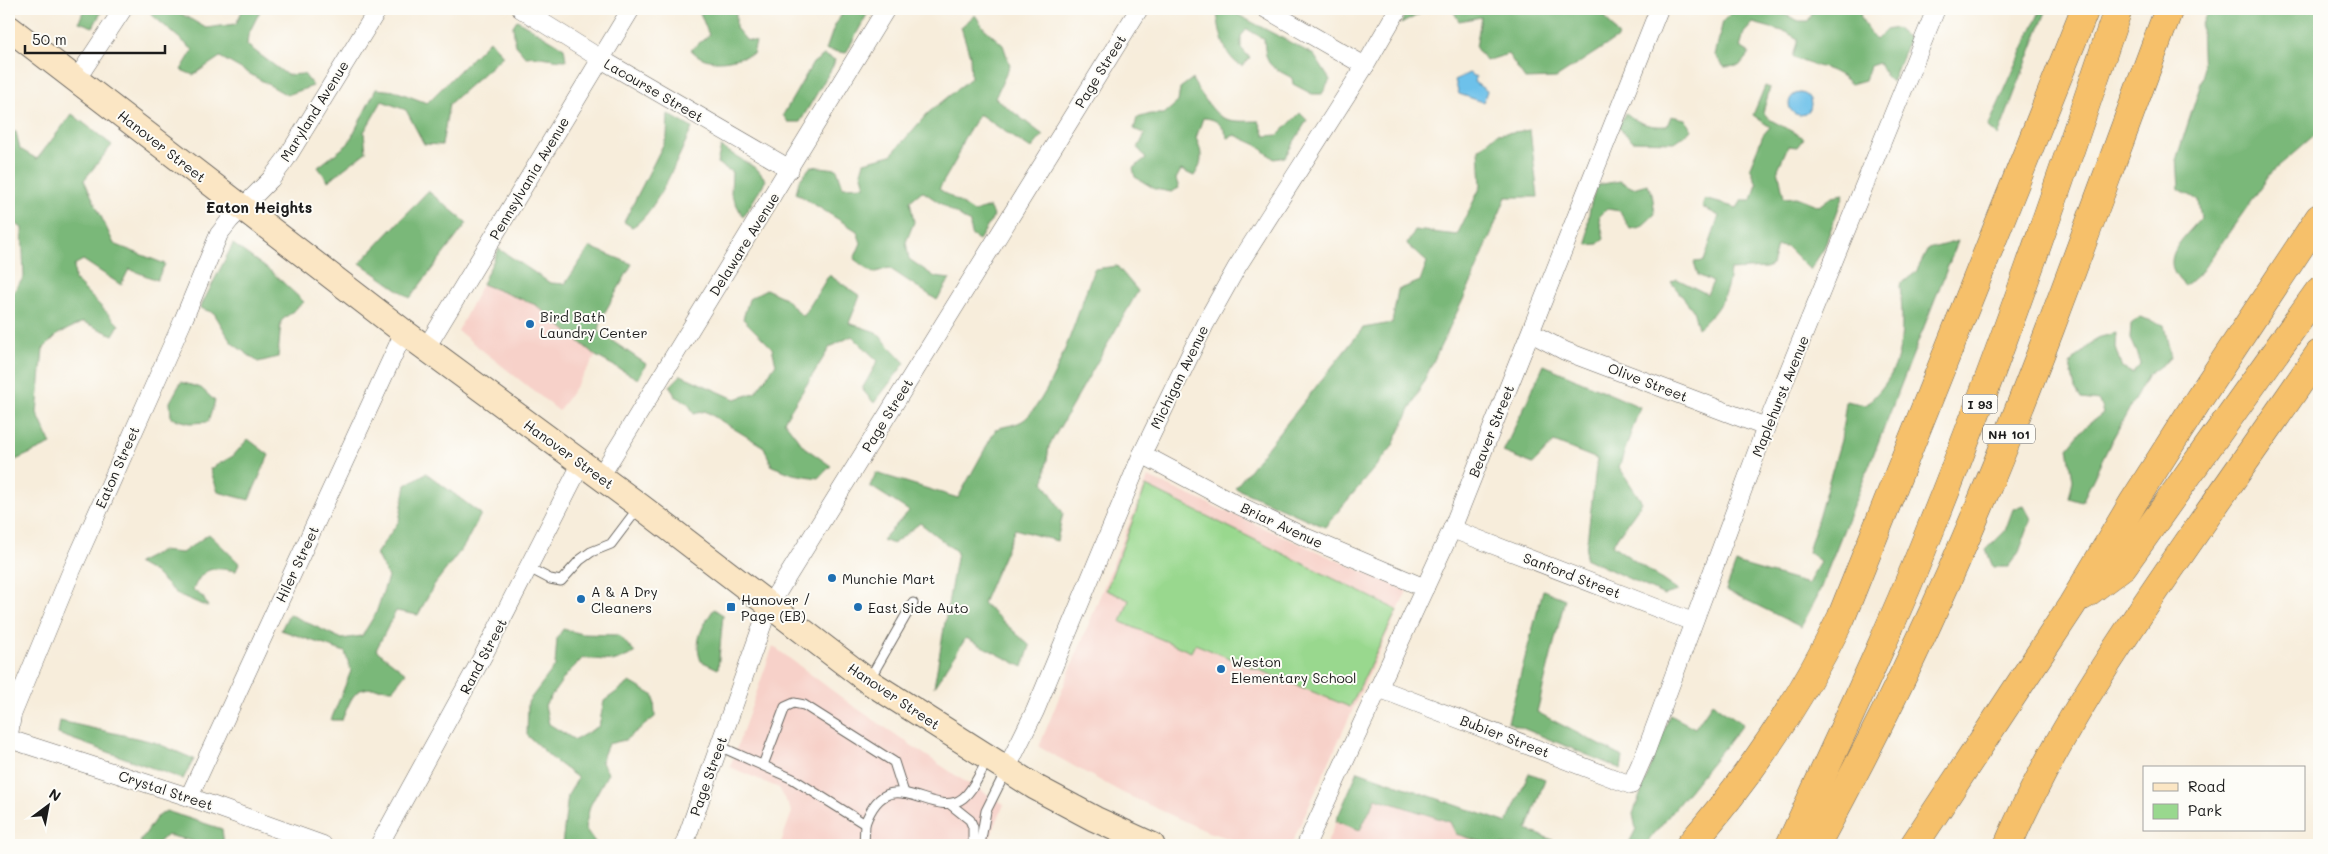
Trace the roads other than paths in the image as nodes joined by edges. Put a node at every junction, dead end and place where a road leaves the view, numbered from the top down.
1 (123, 9) edge
2 (378, 9) edge
3 (520, 9) edge
4 (631, 9) edge
5 (886, 9) edge
6 (1138, 9) edge
7 (1266, 9) edge
8 (1398, 9) edge
9 (1659, 9) edge
10 (1936, 9) edge
11 (2085, 9) edge
12 (2118, 9) edge
13 (2169, 9) edge
14 (9, 28) edge
15 (601, 59) junction
16 (1365, 66) junction
17 (76, 80) junction
18 (790, 169) junction
19 (242, 208) junction
20 (2319, 218) edge
21 (2319, 291) edge
22 (404, 332) junction
23 (1531, 333) junction
24 (426, 348) junction
25 (2319, 354) edge
26 (1766, 427) junction
27 (1142, 454) junction
28 (591, 471) junction
29 (640, 506) junction
30 (1452, 529) junction
31 (529, 568) junction
32 (1426, 588) junction
33 (913, 603) dead end
34 (2072, 605) junction
35 (769, 606) junction
36 (1693, 622) junction
37 (868, 681) junction
38 (1378, 688) junction
39 (9, 737) edge
40 (719, 746) junction
41 (997, 764) junction
42 (763, 765) junction
43 (1631, 785) joint
44 (904, 793) junction
45 (189, 797) junction
46 (950, 804) junction
47 (865, 824) junction
48 (323, 845) edge
49 (379, 845) edge
50 (684, 845) edge
51 (864, 845) edge
52 (973, 845) edge
53 (980, 845) edge
54 (1152, 845) edge
55 (1306, 845) edge
56 (1690, 845) edge
57 (1790, 845) edge
58 (1816, 845) edge
59 (1914, 845) edge
60 (2008, 845) edge

1 - 17 street
2 - 19 street, Maryland Avenue
3 - 15 street, Lacourse Street
4 - 15 street, Pennsylvania Avenue
5 - 18 street, Delaware Avenue
6 - 35 street, Page Street
7 - 16 street
8 - 16 street, Michigan Avenue
9 - 23 street, Beaver Street
10 - 26 street, Maplehurst Avenue
11 - 56 highway
12 - 57 highway, I 93
13 - 58 highway, NH 101
14 - 17 main road, Hanover Street
15 - 18 street, Lacourse Street
15 - 24 street, Pennsylvania Avenue
16 - 27 street, Michigan Avenue
17 - 19 main road, Hanover Street
18 - 28 street, Delaware Avenue
19 - 22 main road, Hanover Street
19 - 39 street, Eaton Street
20 - 34 highway
21 - 34 highway
22 - 24 main road, Hanover Street
22 - 45 street, Hiler Street
23 - 26 street, Olive Street
23 - 30 street, Beaver Street
24 - 28 main road, Hanover Street
25 - 60 highway
26 - 36 street, Maplehurst Avenue
27 - 32 street, Briar Avenue
27 - 41 street, Michigan Avenue
28 - 29 main road, Hanover Street
28 - 31 street, Rand Street
29 - 31 lane
29 - 35 main road, Hanover Street
30 - 32 street, Beaver Street
30 - 36 street, Sanford Street
31 - 49 street, Rand Street
32 - 38 street, Beaver Street
33 - 37 lane
34 - 59 highway
35 - 37 main road, Hanover Street
35 - 40 street, Page Street
36 - 43 street, Maplehurst Avenue
37 - 41 main road, Hanover Street
38 - 43 street, Bubier Street
38 - 55 street, Beaver Street
39 - 45 street, Crystal Street
40 - 42 lane
40 - 50 street, Page Street
41 - 46 lane
41 - 53 lane
41 - 54 main road, Hanover Street
42 - 44 lane
42 - 47 lane
44 - 46 lane
44 - 47 lane
45 - 48 street, Crystal Street
46 - 52 lane
47 - 51 lane

